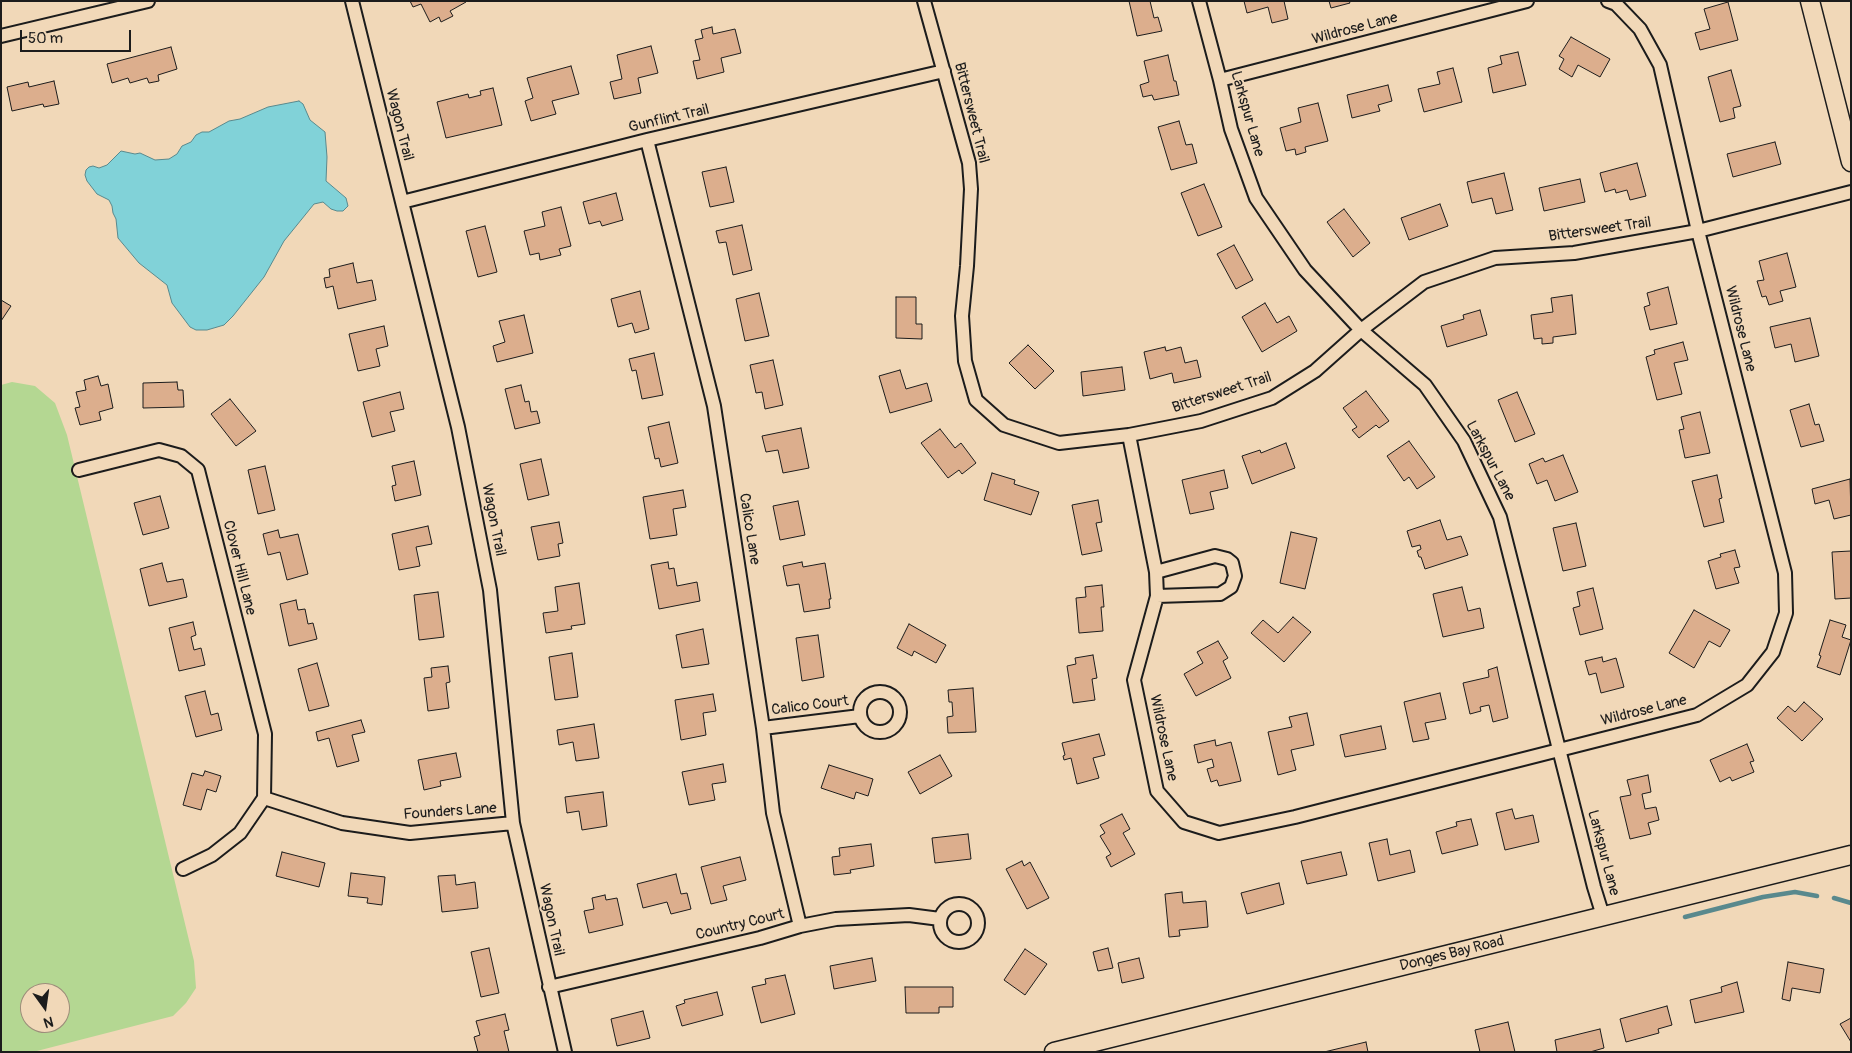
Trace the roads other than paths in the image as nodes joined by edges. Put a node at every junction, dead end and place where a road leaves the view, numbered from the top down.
1 (148, 1) edge
2 (352, 1) edge
3 (924, 1) edge
4 (1199, 1) edge
5 (1527, 1) edge
6 (1608, 1) edge
7 (1810, 1) edge
8 (1, 36) edge
9 (944, 71) junction
10 (1220, 80) junction
11 (647, 140) junction
12 (1851, 162) edge
13 (1851, 192) edge
14 (402, 202) junction
15 (1698, 231) junction
16 (1361, 330) junction
17 (1130, 435) junction
18 (79, 470) dead end
19 (1156, 572) junction
20 (1157, 596) junction
21 (860, 716) dead end
22 (763, 728) junction
23 (1560, 749) junction
24 (264, 798) junction
25 (513, 824) junction
26 (1851, 855) edge
27 (183, 869) dead end
28 (1603, 916) junction
29 (940, 919) dead end
30 (800, 926) junction
31 (549, 987) junction
32 (565, 1052) edge
33 (1054, 1052) edge

1 - 8 street
2 - 14 street, Wagon Trail
3 - 9 street, Bittersweet Trail
4 - 10 street, Larkspur Lane
5 - 10 street, Wildrose Lane
6 - 15 street, Wildrose Lane
7 - 12 street
9 - 11 street, Gunflint Trail
9 - 17 street, Bittersweet Trail
10 - 16 street, Larkspur Lane
11 - 14 street, Gunflint Trail
11 - 22 street, Calico Lane
13 - 15 street, Bittersweet Trail
14 - 25 street, Wagon Trail
15 - 16 street, Bittersweet Trail
15 - 23 street, Wildrose Lane
16 - 17 street, Bittersweet Trail
16 - 23 street, Larkspur Lane
17 - 19 street, Wildrose Lane
18 - 24 street, Clover Hill Lane
19 - 20 street, Wildrose Lane
19 - 20 street
20 - 23 street, Wildrose Lane
21 - 22 street, Calico Court
22 - 30 street, Calico Lane
23 - 28 street, Larkspur Lane
24 - 25 street, Founders Lane
24 - 27 street
25 - 31 street, Wagon Trail
26 - 28 street, Donges Bay Road
28 - 33 street, Donges Bay Road
29 - 30 street, Country Court
30 - 31 street, Country Court
31 - 32 street, Wagon Trail

